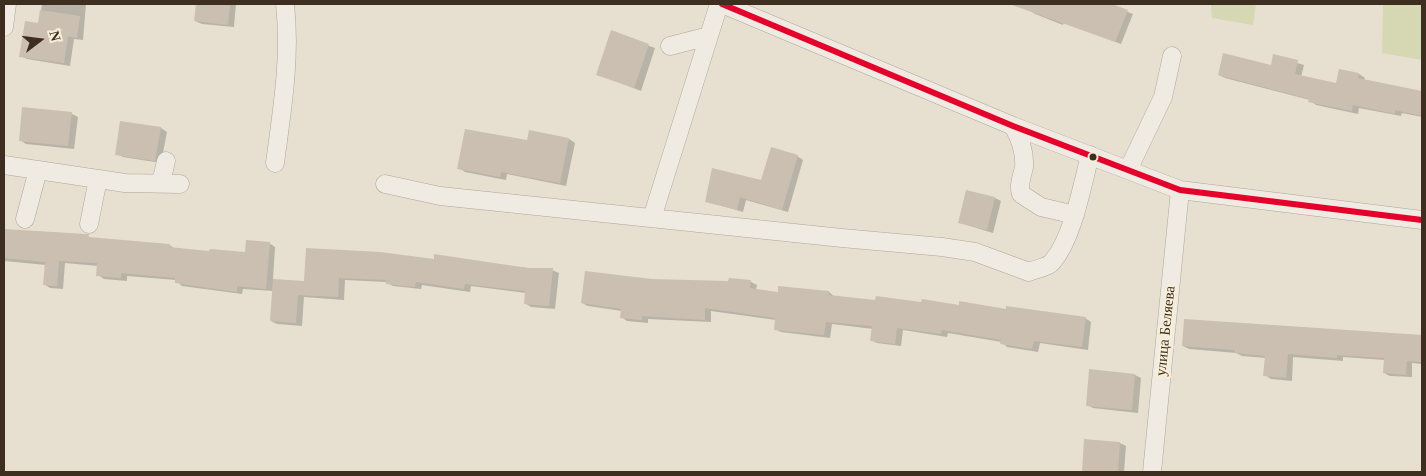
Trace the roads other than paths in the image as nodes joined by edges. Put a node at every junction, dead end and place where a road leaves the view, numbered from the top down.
1 (7, 4) edge
2 (285, 4) edge
3 (721, 4) edge
4 (4, 26) edge
5 (709, 36) junction
6 (670, 46) dead end
7 (1172, 56) dead end
8 (1013, 126) junction
9 (1090, 156) junction
10 (166, 161) dead end
11 (275, 163) dead end
12 (4, 165) edge
13 (38, 170) junction
14 (1128, 170) junction
15 (98, 179) junction
16 (161, 184) junction
17 (180, 184) dead end
18 (385, 184) dead end
19 (1180, 190) junction
20 (1075, 215) junction
21 (652, 218) junction
22 (25, 219) dead end
23 (1422, 220) edge
24 (89, 224) dead end
25 (1152, 472) edge

1 - 4 street
2 - 11 street
3 - 5 street
3 - 8 street
5 - 6 street
5 - 21 street
7 - 14 street
8 - 9 street
8 - 20 street
9 - 14 street
9 - 20 street
10 - 16 street
12 - 13 street
13 - 15 street
13 - 22 street
14 - 19 street
15 - 16 street
15 - 24 street
16 - 17 street
18 - 21 street
19 - 23 street
19 - 25 street, улица Беляева
20 - 21 street

